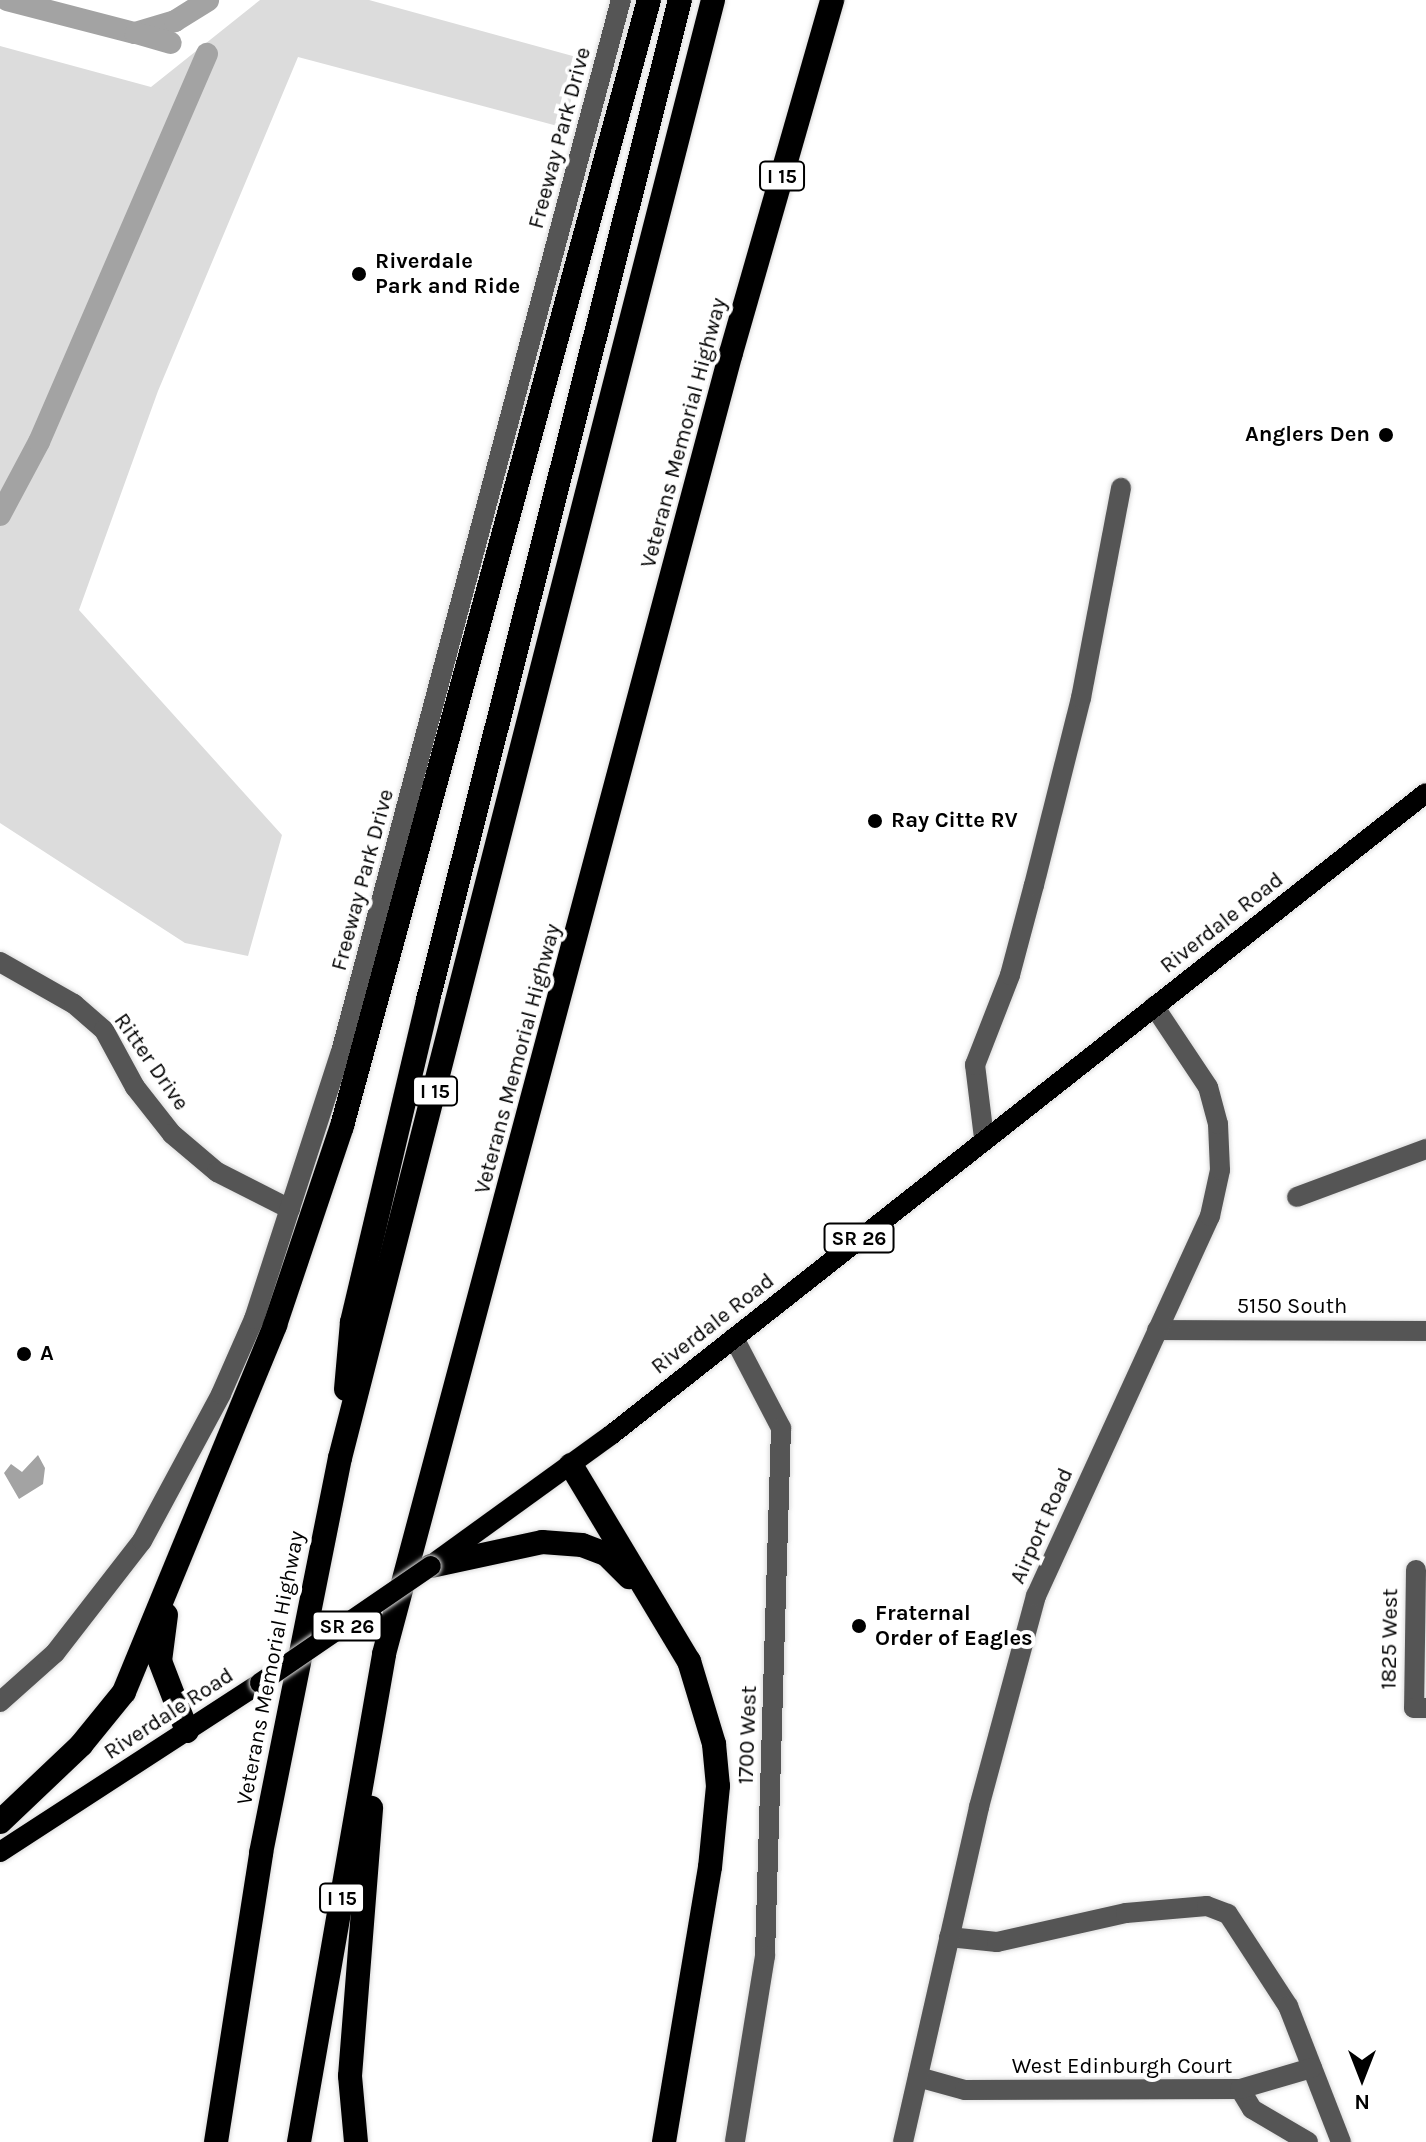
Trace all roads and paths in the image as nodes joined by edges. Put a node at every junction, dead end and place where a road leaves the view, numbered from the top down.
1 (621, 0) edge
2 (649, 0) edge
3 (680, 0) edge
4 (713, 0) edge
5 (832, 0) edge
6 (1121, 488) dead end
7 (1426, 793) edge
8 (0, 962) edge
9 (1154, 1006) junction
10 (984, 1138) junction
11 (1426, 1149) edge
12 (1297, 1197) dead end
13 (290, 1209) junction
14 (1157, 1330) junction
15 (1426, 1331) edge
16 (734, 1338) junction
17 (340, 1458) junction
18 (571, 1465) junction
19 (431, 1566) junction
20 (1416, 1570) dead end
21 (170, 1584) junction
22 (656, 1605) junction
23 (384, 1654) junction
24 (0, 1702) edge
25 (1420, 1708) edge
26 (187, 1731) junction
27 (0, 1822) edge
28 (0, 1852) edge
29 (949, 1937) junction
30 (1312, 2068) junction
31 (918, 2077) junction
32 (1240, 2089) junction
33 (216, 2142) edge
34 (299, 2142) edge
35 (356, 2142) edge
36 (664, 2142) edge
37 (735, 2142) edge
38 (903, 2142) edge
39 (1308, 2142) edge
40 (1341, 2142) edge

1 - 13 street, Freeway Park Drive
2 - 21 highway
3 - 17 highway
4 - 17 highway, Veterans Memorial Highway / I 15
5 - 23 highway, Veterans Memorial Highway / I 15
6 - 10 street
7 - 9 main road, Riverdale Road / SR 26
8 - 13 street, Ritter Drive
9 - 10 main road, Riverdale Road / SR 26
9 - 14 street, Airport Road
10 - 16 main road, Riverdale Road / SR 26
11 - 12 street
13 - 24 street, Freeway Park Drive
14 - 15 street, 5150 South
14 - 29 street, Airport Road
16 - 18 main road, Riverdale Road / SR 26
16 - 37 street, 1700 West
17 - 33 highway, Veterans Memorial Highway / I 15
18 - 19 main road, Riverdale Road / SR 26
18 - 22 highway
19 - 22 highway
19 - 26 main road, Riverdale Road / SR 26, bridge
20 - 25 street, 1825 West
21 - 26 highway
21 - 27 highway
22 - 36 highway
23 - 34 highway, Veterans Memorial Highway / I 15
23 - 35 highway
26 - 28 main road, Riverdale Road / SR 26
29 - 30 street
29 - 31 street, Airport Road
30 - 32 street
30 - 40 street
31 - 32 street, West Edinburgh Court
31 - 38 street, Airport Road
32 - 39 street, West Edinburgh Court

